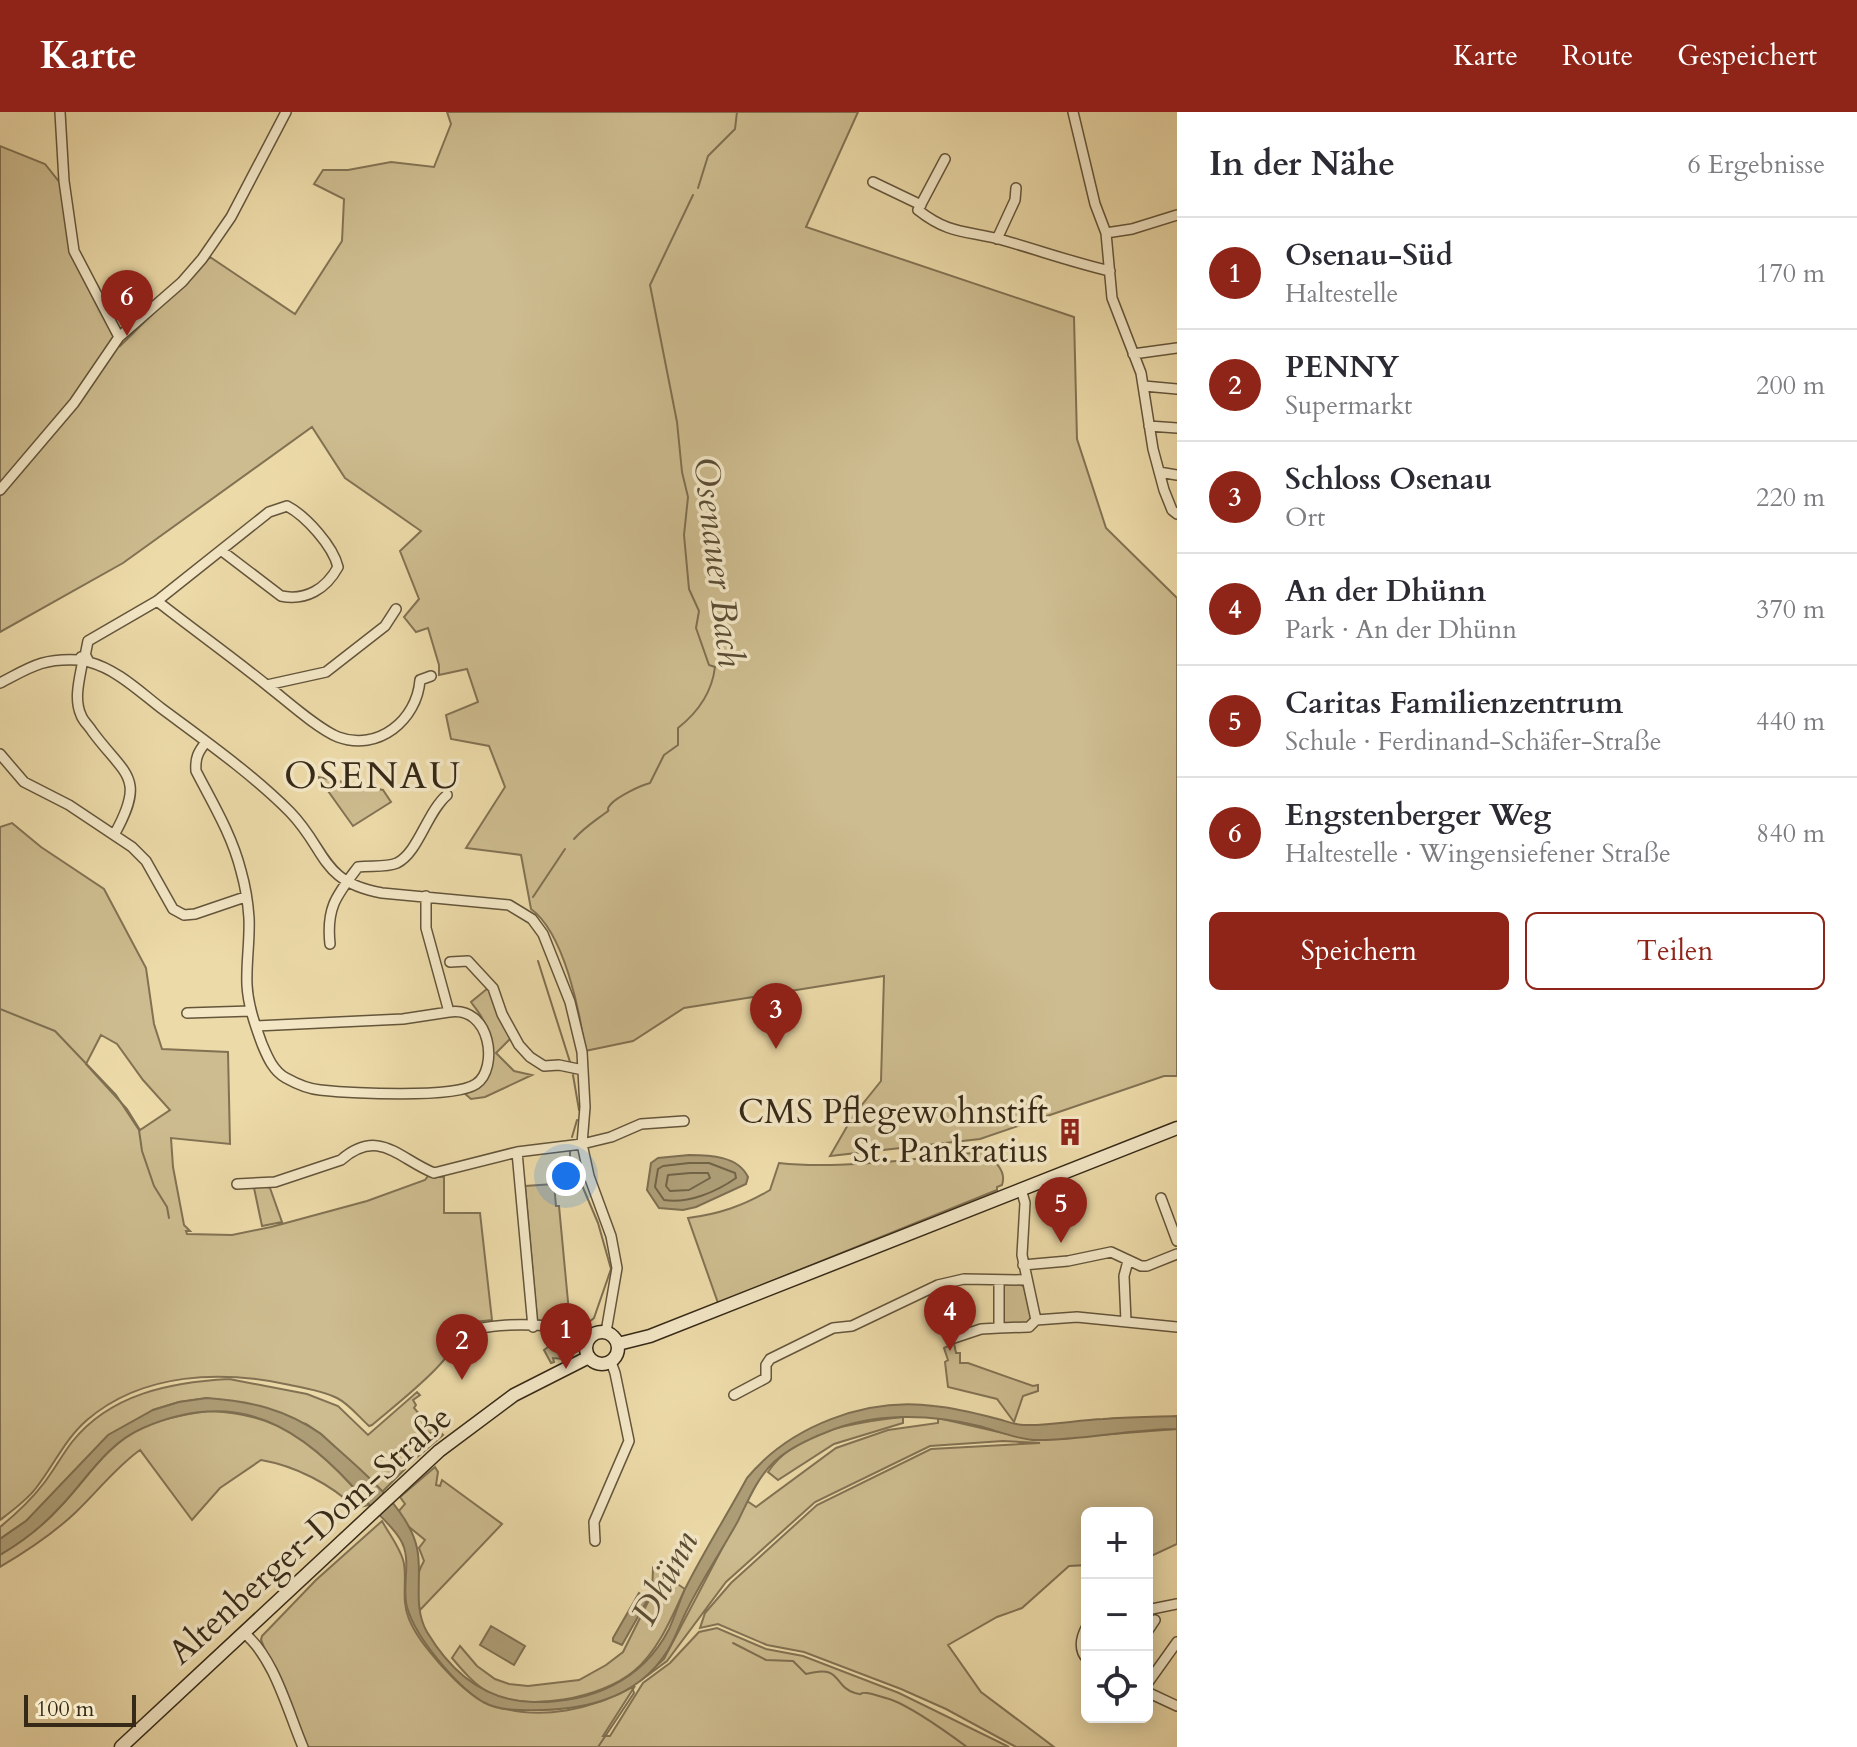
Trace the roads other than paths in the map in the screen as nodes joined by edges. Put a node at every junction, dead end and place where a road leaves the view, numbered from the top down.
1 (60, 112) edge
2 (286, 112) edge
3 (1073, 112) edge
4 (945, 159) dead end
5 (873, 182) dead end
6 (1016, 188) dead end
7 (921, 205) junction
8 (1177, 215) edge
9 (1106, 233) junction
10 (997, 239) junction
11 (1110, 271) junction
12 (119, 337) junction
13 (1177, 348) edge
14 (1133, 354) junction
15 (1144, 386) junction
16 (1177, 389) edge
17 (1149, 426) junction
18 (1177, 428) edge
19 (1159, 472) junction
20 (1177, 475) edge
21 (0, 490) edge
22 (1177, 514) edge
23 (222, 551) junction
24 (157, 601) junction
25 (396, 609) dead end
26 (84, 661) junction
27 (431, 676) dead end
28 (0, 683) edge
29 (267, 685) junction
30 (206, 742) junction
31 (0, 754) edge
32 (447, 795) dead end
33 (427, 798) dead end
34 (436, 805) junction
35 (114, 835) junction
36 (347, 883) junction
37 (426, 896) junction
38 (245, 897) junction
39 (330, 944) dead end
40 (450, 962) dead end
41 (199, 1001) dead end
42 (251, 1011) junction
43 (199, 1012) junction
44 (449, 1012) junction
45 (187, 1013) dead end
46 (256, 1026) junction
47 (583, 1070) junction
48 (684, 1121) dead end
49 (1177, 1128) edge
50 (582, 1144) junction
51 (517, 1152) junction
52 (237, 1184) dead end
53 (1021, 1189) junction
54 (1161, 1198) dead end
55 (1177, 1241) edge
56 (1177, 1254) edge
57 (1128, 1261) junction
58 (1023, 1265) junction
59 (999, 1280) junction
60 (1025, 1280) junction
61 (1036, 1320) junction
62 (1126, 1321) junction
63 (533, 1327) junction
64 (1177, 1327) edge
65 (999, 1328) junction
66 (475, 1330) dead end
67 (606, 1332) junction
68 (589, 1338) junction
69 (954, 1338) dead end
70 (618, 1344) junction
71 (589, 1357) junction
72 (611, 1362) junction
73 (734, 1395) dead end
74 (595, 1541) dead end
75 (1177, 1604) edge
76 (1153, 1609) edge
77 (1155, 1620) dead end
78 (1153, 1623) edge
79 (244, 1633) junction
80 (1177, 1642) edge
81 (1173, 1656) edge
82 (1153, 1678) edge
83 (1153, 1695) edge
84 (1177, 1706) edge
85 (121, 1747) edge
86 (303, 1747) edge

1 - 12 street
2 - 12 street
3 - 9 street
4 - 7 street
5 - 7 street
6 - 10 street
7 - 10 street
8 - 9 street
9 - 11 street
10 - 11 street
11 - 14 street
12 - 21 street
13 - 14 street
14 - 15 street
15 - 16 street
15 - 17 street
17 - 18 street
17 - 19 street
19 - 20 street
19 - 22 street
23 - 23 street
23 - 24 street
24 - 26 street
24 - 29 street
25 - 29 street
26 - 28 street
26 - 30 street
26 - 35 street
27 - 29 street
30 - 36 street
30 - 38 street
31 - 35 street
32 - 34 street
33 - 34 street
34 - 36 street
35 - 38 street
36 - 37 street
36 - 39 street
37 - 44 street
37 - 47 street
38 - 42 street
40 - 47 street
41 - 43 street
42 - 43 street
42 - 46 street
43 - 45 street
44 - 46 street
44 - 46 street
47 - 50 street
48 - 50 street
49 - 53 main road
50 - 51 street
50 - 67 street
51 - 52 street
51 - 63 street
53 - 58 street
53 - 70 main road
54 - 55 street
56 - 57 street
57 - 58 street
57 - 62 street
58 - 60 street
59 - 60 street
59 - 65 street
59 - 73 street
60 - 61 street
61 - 62 street
61 - 65 street
62 - 64 street
63 - 66 street
63 - 68 street
65 - 69 street
67 - 68 main road
67 - 70 main road
68 - 71 main road
70 - 72 main road
71 - 72 main road
71 - 79 main road, Altenberger-Dom-Straße
72 - 74 street
75 - 76 street
77 - 78 street
79 - 85 main road, Altenberger-Dom-Straße
79 - 86 street
80 - 81 street
81 - 82 street
83 - 84 street

